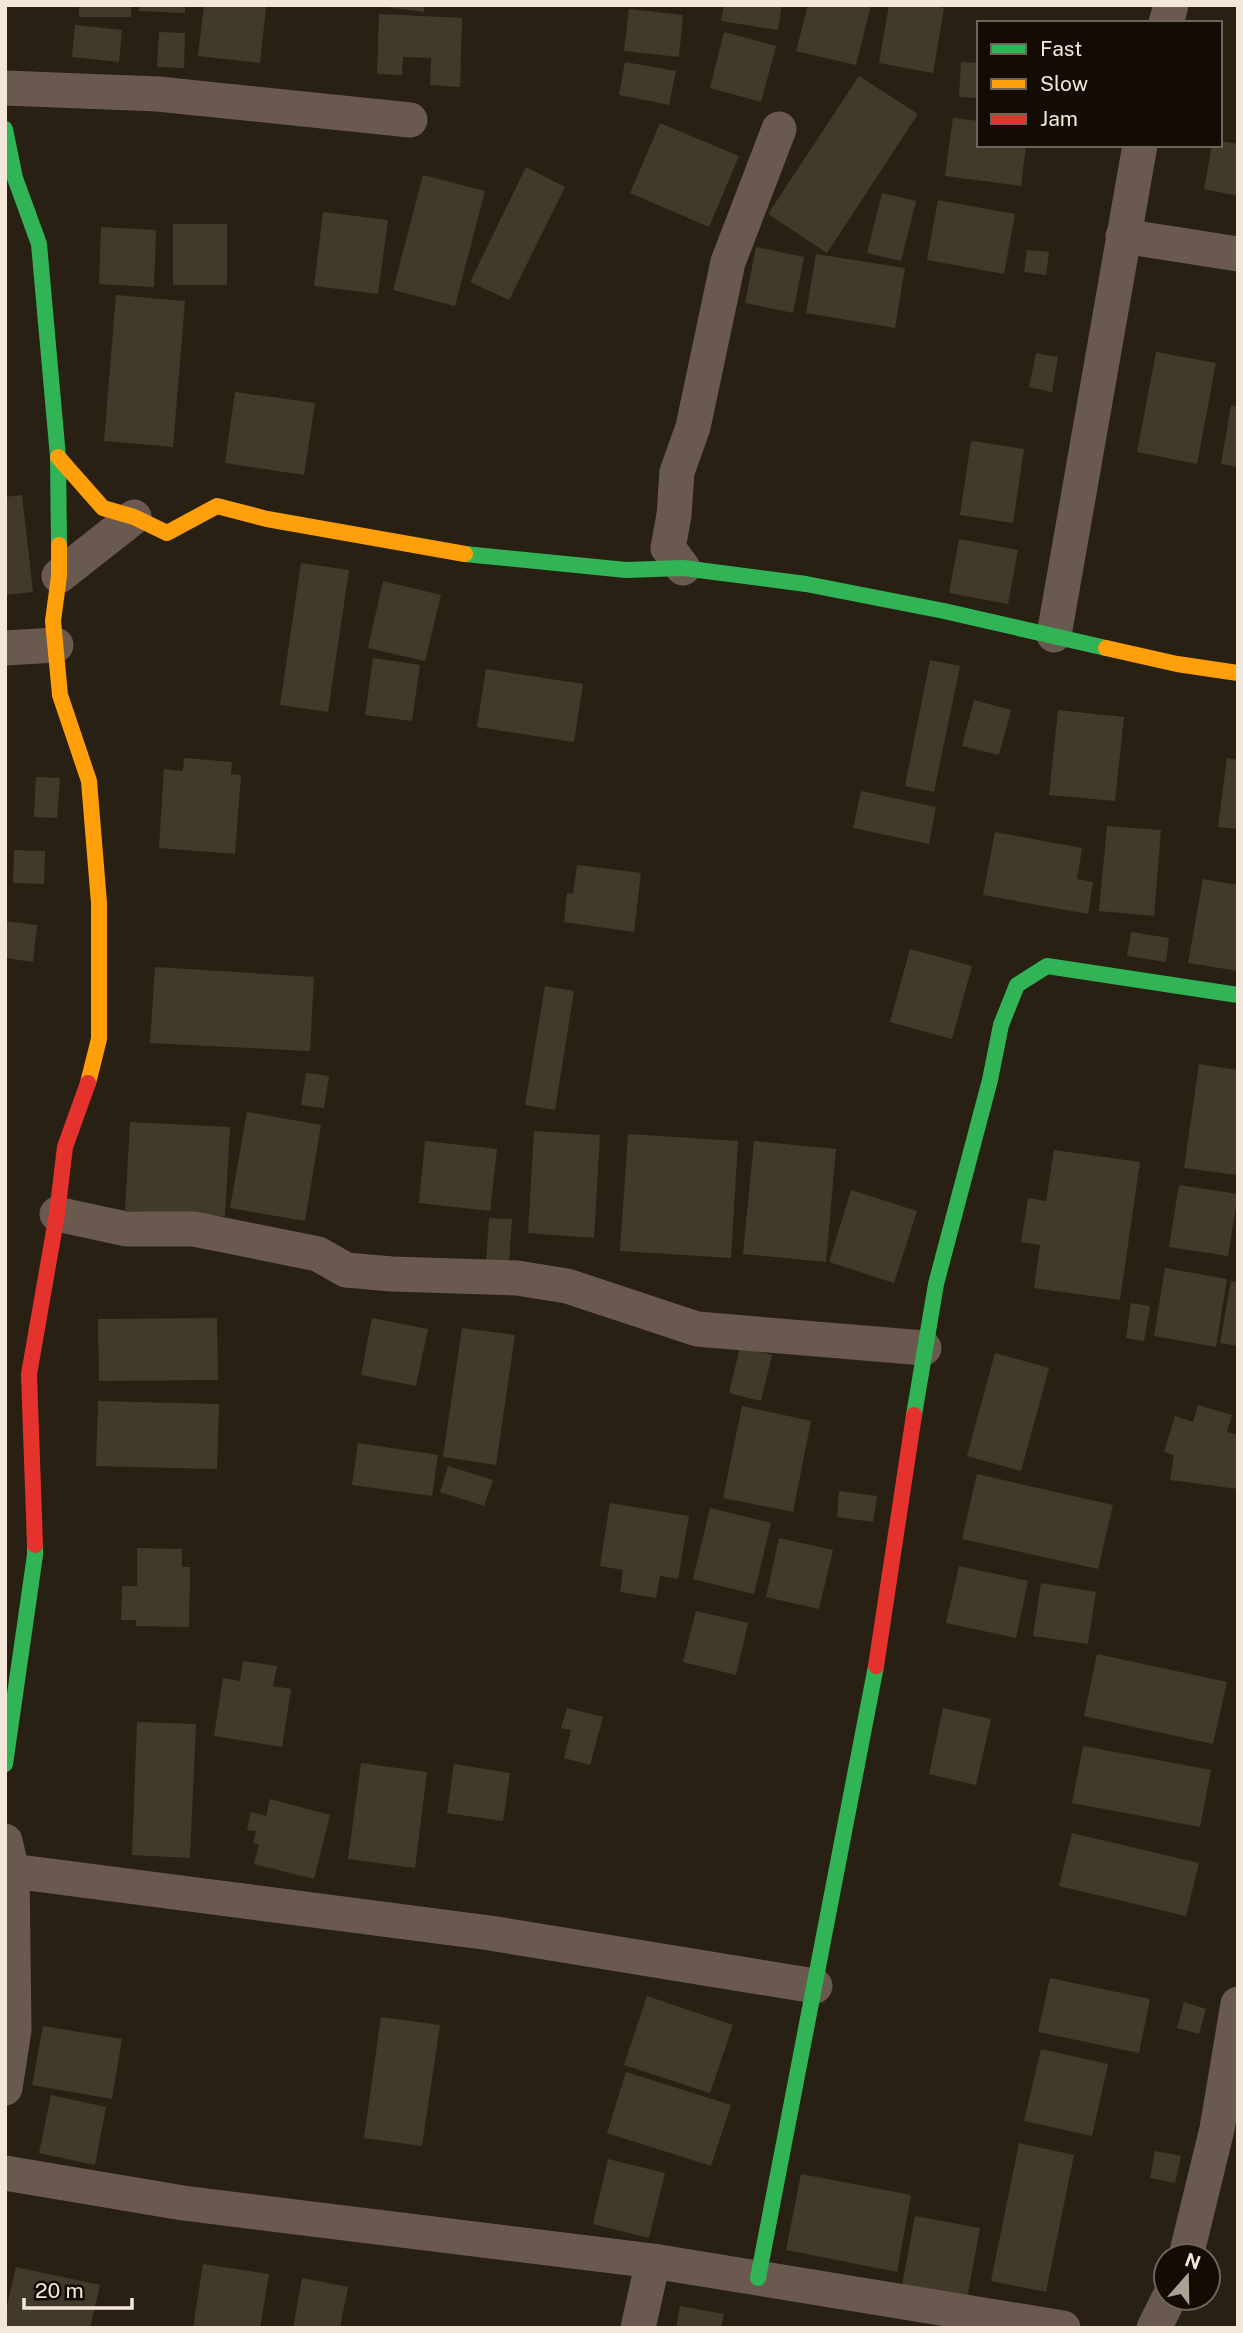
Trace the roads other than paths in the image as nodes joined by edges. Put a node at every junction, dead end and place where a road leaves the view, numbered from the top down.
1 (5, 88) edge
2 (410, 120) dead end
3 (5, 129) edge
4 (779, 129) dead end
5 (1140, 147) edge
6 (1123, 236) junction
7 (1238, 254) edge
8 (58, 457) junction
9 (134, 517) junction
10 (683, 568) junction
11 (59, 576) junction
12 (1054, 635) junction
13 (56, 645) junction
14 (5, 648) edge
15 (1238, 673) edge
16 (1238, 995) edge
17 (57, 1214) junction
18 (924, 1348) junction
19 (5, 1764) edge
20 (9, 1856) edge
21 (815, 1986) junction
22 (1238, 2004) edge
23 (5, 2088) edge
24 (5, 2173) edge
25 (1189, 2242) edge
26 (653, 2260) junction
27 (758, 2278) junction
28 (1161, 2312) edge
29 (638, 2328) edge
30 (1063, 2328) edge
31 (1154, 2328) edge

1 - 2 street
3 - 8 street
4 - 10 street
5 - 6 street
6 - 7 street
6 - 12 street
8 - 9 street
8 - 11 street
9 - 10 street
9 - 11 street
10 - 12 street
11 - 13 street
12 - 15 street
13 - 14 street
13 - 17 street
16 - 18 street
17 - 18 street
17 - 19 street
18 - 21 street
20 - 21 street
20 - 23 street
21 - 27 street
22 - 25 street
24 - 26 street
26 - 27 street
26 - 29 street
27 - 30 street
28 - 31 street

